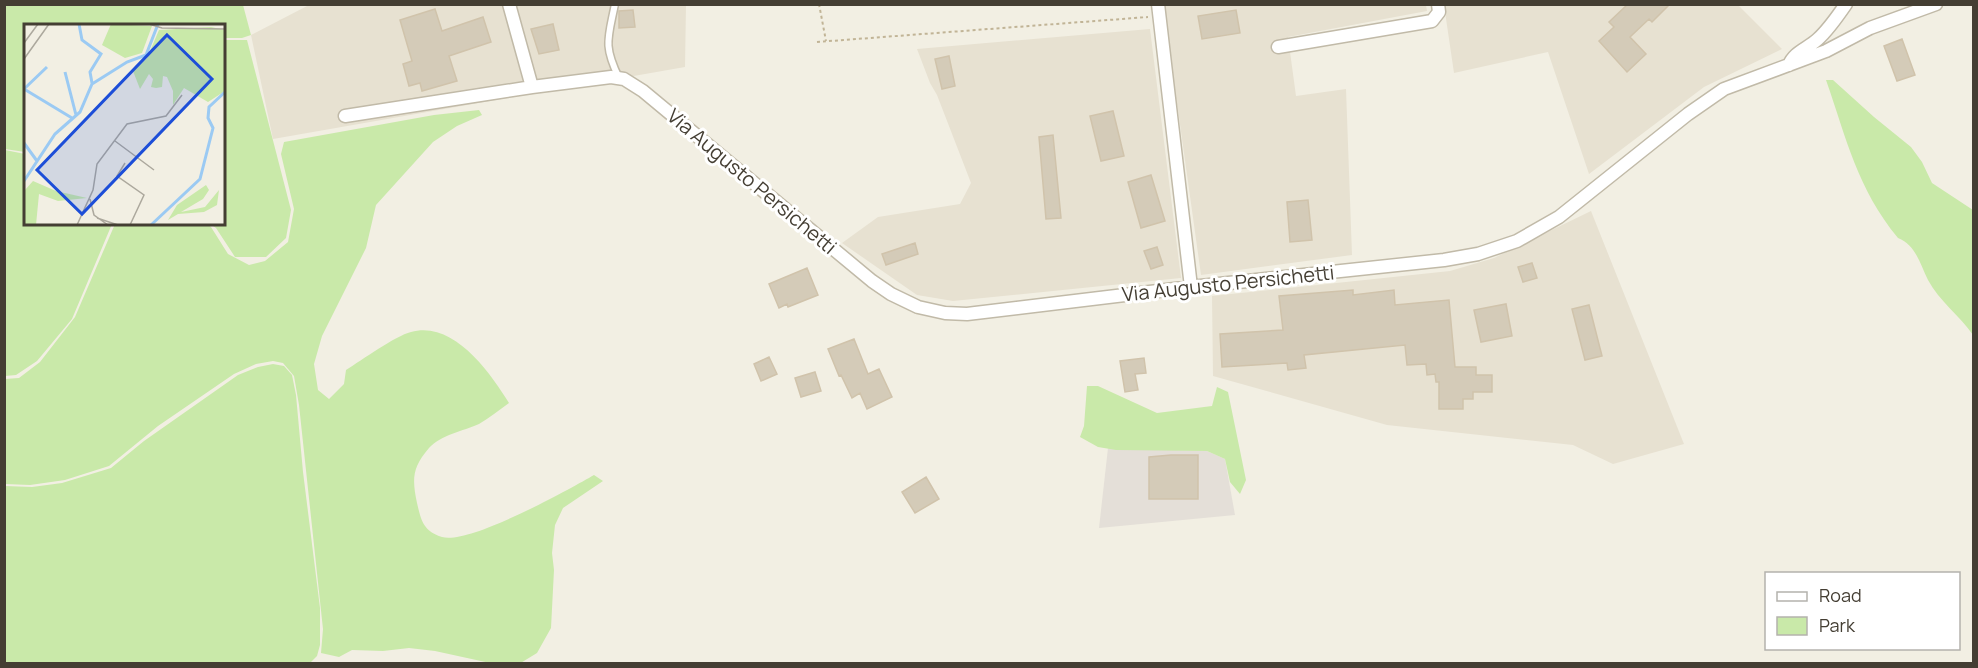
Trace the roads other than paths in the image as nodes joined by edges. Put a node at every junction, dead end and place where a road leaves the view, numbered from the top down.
1 (509, 4) edge
2 (615, 4) edge
3 (1438, 4) edge
4 (1846, 4) edge
5 (1936, 4) edge
6 (1159, 10) edge
7 (1278, 47) dead end
8 (1789, 65) junction
9 (619, 78) junction
10 (532, 87) junction
11 (345, 116) dead end
12 (1191, 286) junction

1 - 10 street
2 - 9 lane
3 - 7 street
4 - 8 street
5 - 8 street, Via Augusto Persichetti
6 - 12 street
8 - 12 street, Via Augusto Persichetti
9 - 10 street
9 - 12 street, Via Augusto Persichetti
10 - 11 street

